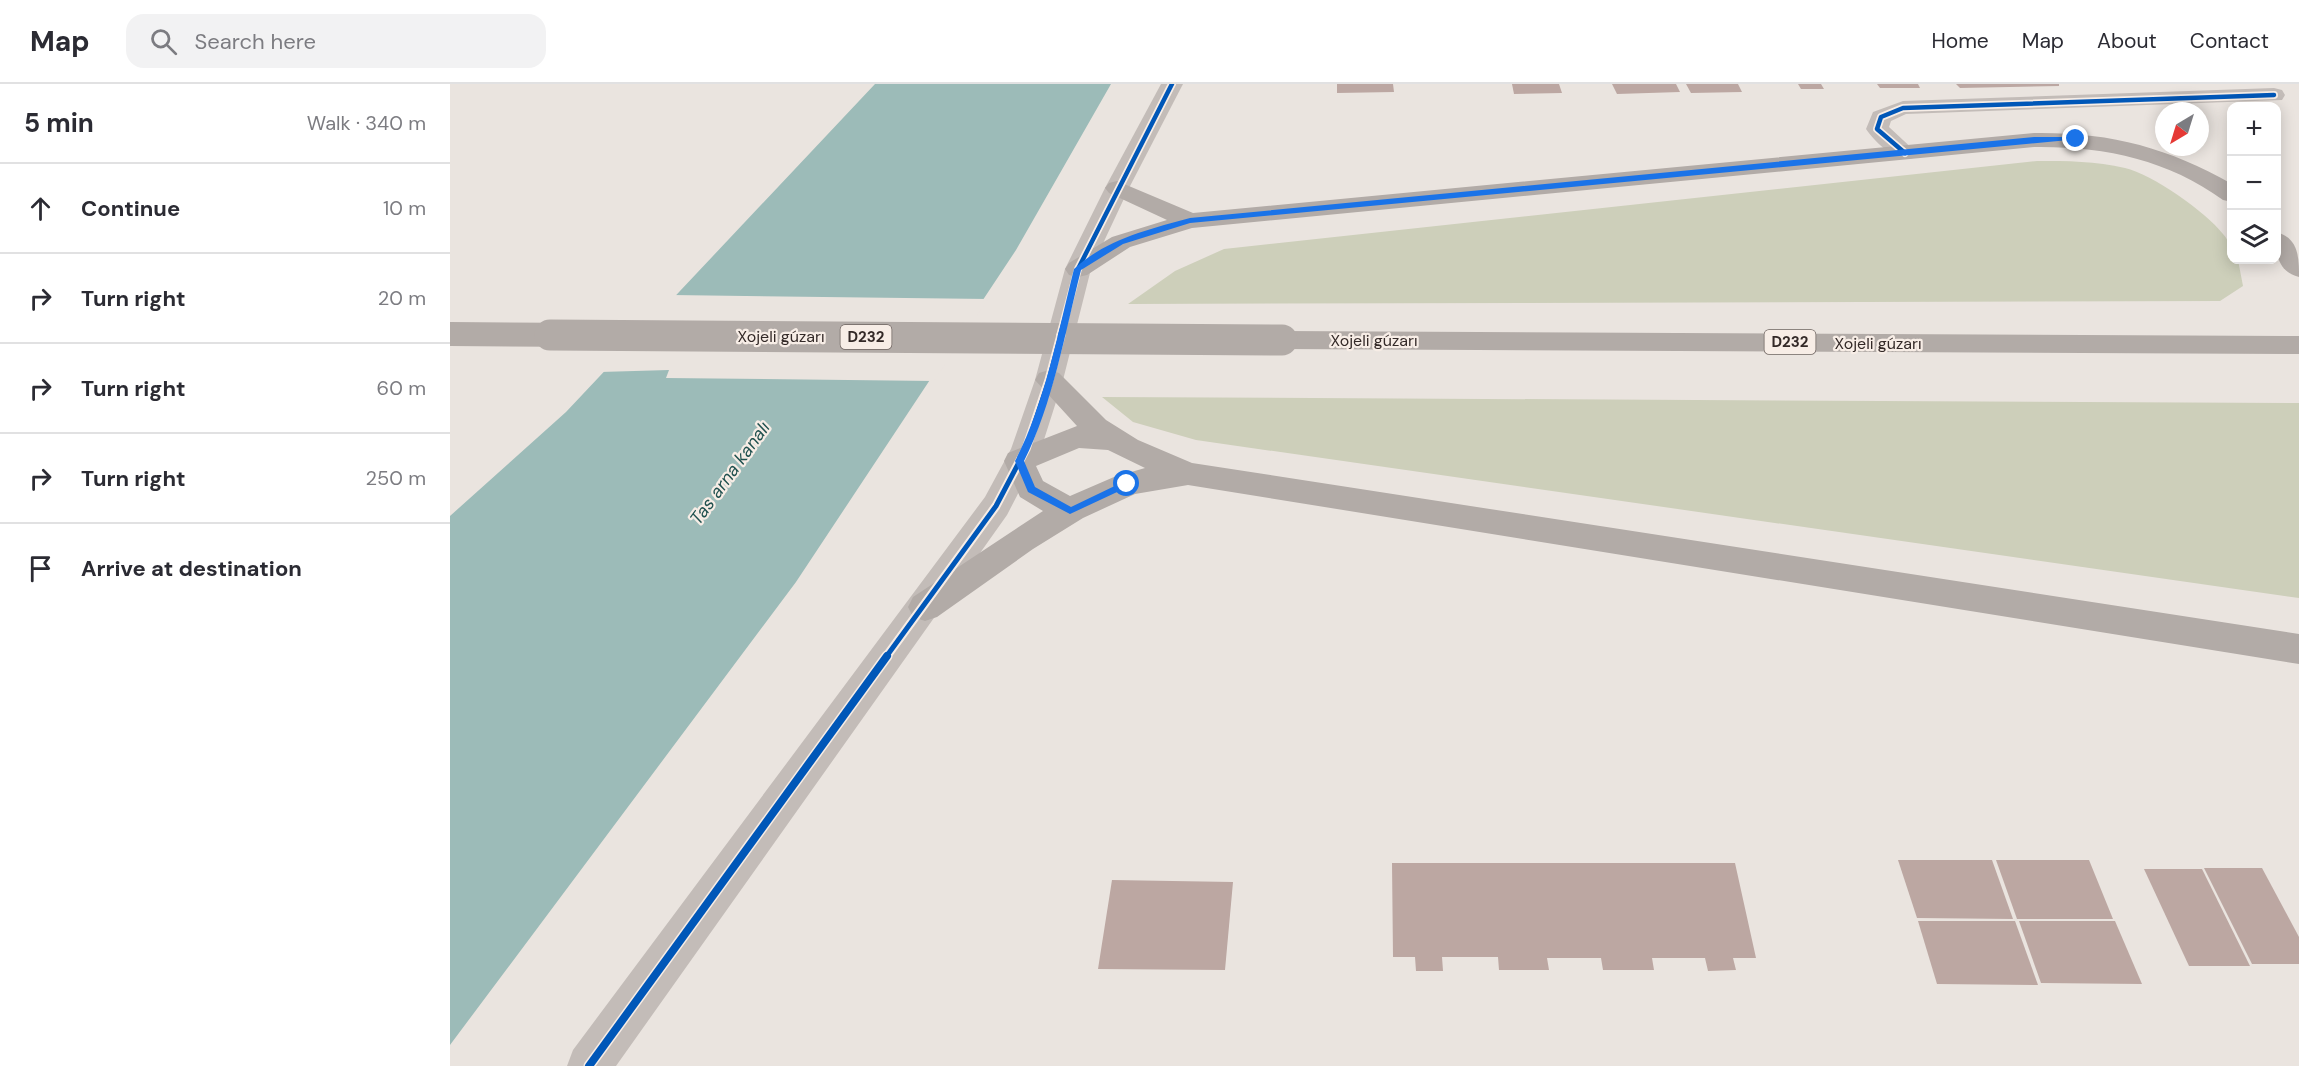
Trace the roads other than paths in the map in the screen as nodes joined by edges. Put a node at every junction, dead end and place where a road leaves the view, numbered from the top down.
1 (1172, 84) edge
2 (2269, 90) edge
3 (1905, 153) junction
4 (1117, 188) junction
5 (2227, 192) edge
6 (1190, 221) junction
7 (2281, 245) edge
8 (1078, 269) junction
9 (2299, 269) edge
10 (450, 334) edge
11 (2299, 345) edge
12 (1049, 380) junction
13 (1115, 440) junction
14 (1019, 461) junction
15 (1188, 474) junction
16 (1070, 511) junction
17 (925, 607) junction
18 (2299, 649) edge
19 (589, 1066) edge

1 - 4 street
2 - 3 street
3 - 5 main road
3 - 6 main road
4 - 6 main road
4 - 8 street
6 - 8 main road
7 - 9 main road
8 - 12 street
10 - 11 main road, Xojeli gúzarı / D232, bridge
12 - 13 main road
12 - 14 street
13 - 14 main road
13 - 15 main road
14 - 16 main road
14 - 17 street
15 - 16 main road
15 - 18 main road
16 - 17 main road
17 - 19 street

